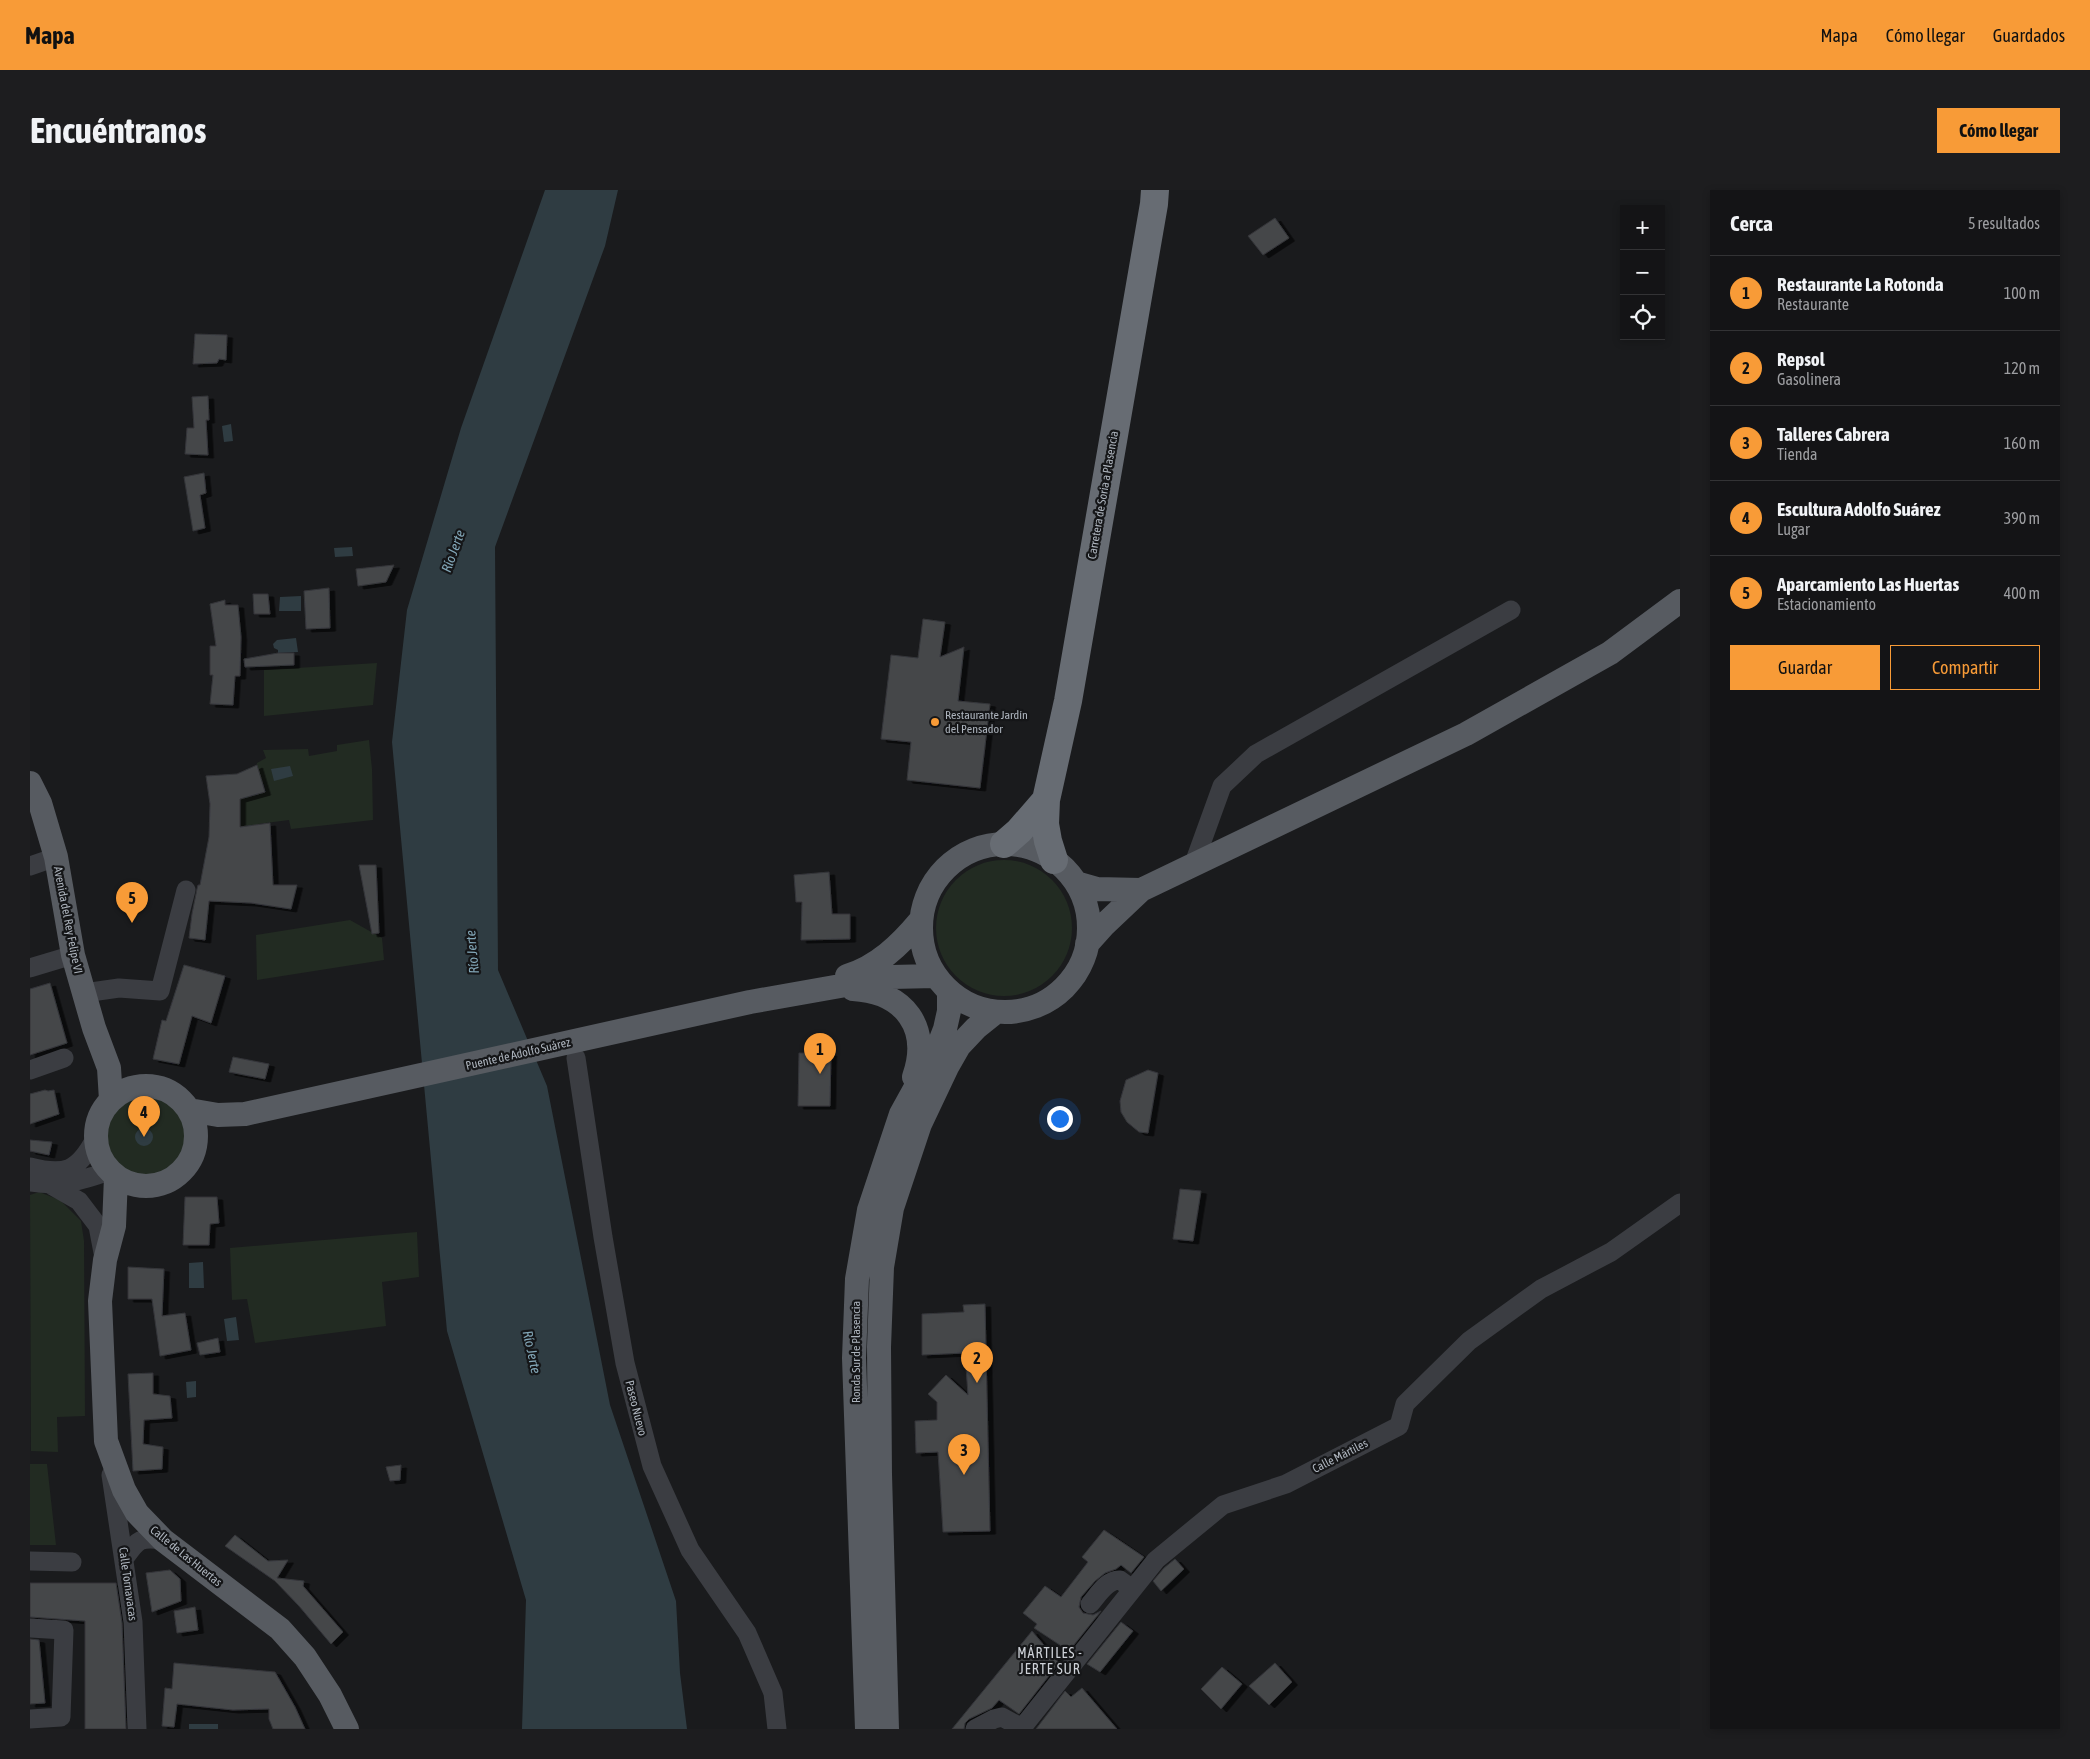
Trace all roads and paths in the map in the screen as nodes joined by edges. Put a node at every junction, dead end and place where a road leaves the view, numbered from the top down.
1 (1155, 190) edge
2 (1680, 601) edge
3 (1511, 610) dead end
4 (30, 783) edge
5 (1046, 800) junction
6 (1004, 844) junction
7 (56, 858) junction
8 (1054, 860) junction
9 (30, 866) edge
10 (1193, 866) junction
11 (1076, 883) junction
12 (186, 890) dead end
13 (1142, 890) junction
14 (920, 921) junction
15 (1087, 944) junction
16 (73, 954) junction
17 (30, 968) edge
18 (942, 984) junction
19 (829, 988) junction
20 (84, 993) junction
21 (790, 994) junction
22 (996, 1012) junction
23 (106, 1057) junction
24 (64, 1058) dead end
25 (576, 1058) dead end
26 (30, 1070) edge
27 (138, 1086) junction
28 (110, 1100) junction
29 (189, 1110) junction
30 (248, 1114) junction
31 (901, 1114) junction
32 (95, 1139) junction
33 (195, 1145) junction
34 (30, 1167) edge
35 (113, 1174) junction
36 (30, 1182) edge
37 (51, 1185) junction
38 (145, 1186) junction
39 (1680, 1203) edge
40 (114, 1226) junction
41 (105, 1260) junction
42 (106, 1441) junction
43 (163, 1540) junction
44 (124, 1559) junction
45 (30, 1561) edge
46 (72, 1562) dead end
47 (1132, 1589) junction
48 (1090, 1604) dead end
49 (30, 1628) edge
50 (886, 1701) junction
51 (30, 1719) edge
52 (138, 1729) edge
53 (347, 1729) edge
54 (777, 1729) edge
55 (867, 1729) edge
56 (887, 1729) edge
57 (891, 1729) edge
58 (975, 1729) edge
59 (1021, 1729) edge

1 - 5 highway, Carretera de Soria a Plasencia
2 - 10 main road
3 - 10 street
4 - 7 main road, Avenida del Rey Felipe VI
5 - 6 highway
5 - 8 highway, Carretera de Soria a Plasencia
6 - 8 main road, Ronda Sur de Plasencia
6 - 14 main road, Ronda Sur de Plasencia
7 - 9 street
7 - 16 main road, Avenida del Rey Felipe VI
8 - 11 main road, Ronda Sur de Plasencia
10 - 13 main road
11 - 13 main road
11 - 15 main road, Ronda Sur de Plasencia
12 - 20 street
13 - 15 main road
14 - 18 main road, Ronda Sur de Plasencia
14 - 21 main road
15 - 22 main road, Ronda Sur de Plasencia
16 - 17 street
16 - 20 main road, Avenida del Rey Felipe VI
18 - 19 main road
18 - 22 main road, Ronda Sur de Plasencia
18 - 31 main road, Ronda Sur de Plasencia
19 - 21 main road
19 - 31 main road
20 - 23 main road, Avenida del Rey Felipe VI
21 - 30 main road, Puente de Adolfo Suárez
22 - 50 main road, Ronda Sur de Plasencia
23 - 27 main road
23 - 28 main road
24 - 26 street
25 - 54 street, Paseo Nuevo
27 - 28 main road
27 - 29 main road
28 - 32 main road
29 - 30 main road
29 - 33 main road
30 - 33 main road
31 - 55 main road, Ronda Sur de Plasencia
32 - 34 street
32 - 35 main road
33 - 38 main road
35 - 37 street
35 - 38 main road
35 - 40 main road
36 - 37 street
37 - 41 street
38 - 40 main road
39 - 47 street, Calle Mártiles
40 - 41 main road, Calle de Las Huertas
41 - 42 main road, Calle de Las Huertas
42 - 43 main road, Calle de Las Huertas
42 - 44 street, Calle Tornavacas
43 - 44 street
43 - 53 main road, Calle de Las Huertas
44 - 52 street, Calle Tornavacas
45 - 46 street
47 - 48 street
47 - 59 street, Calle Mártiles
49 - 51 street
50 - 56 main road, Ronda Sur de Plasencia
50 - 57 main road
58 - 59 street

